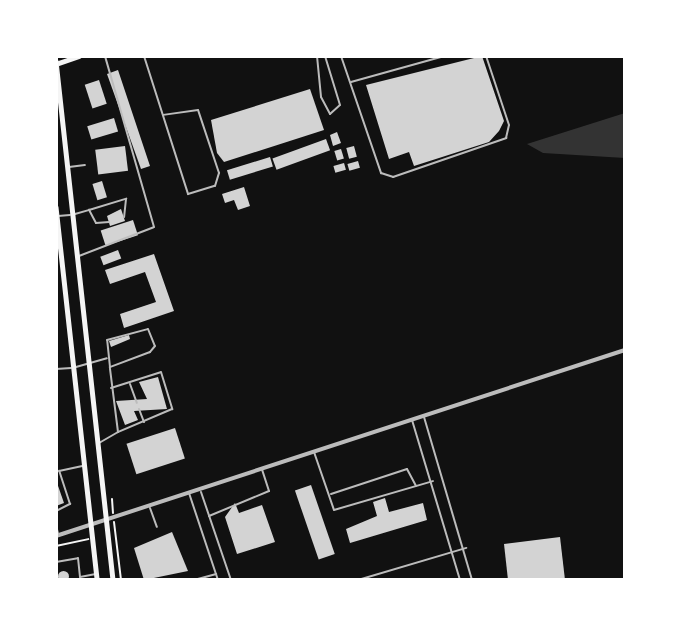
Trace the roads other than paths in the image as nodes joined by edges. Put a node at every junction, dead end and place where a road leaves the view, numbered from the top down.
1 (79, 56) edge
2 (105, 56) edge
3 (144, 56) edge
4 (317, 56) edge
5 (325, 56) edge
6 (341, 56) edge
7 (444, 56) edge
8 (486, 56) edge
9 (56, 63) edge
10 (350, 82) junction
11 (163, 115) junction
12 (85, 165) dead end
13 (68, 167) junction
14 (56, 208) edge
15 (89, 210) junction
16 (73, 214) junction
17 (57, 216) edge
18 (124, 217) dead end
19 (108, 222) dead end
20 (59, 255) edge
21 (78, 256) junction
22 (625, 350) edge
23 (107, 358) junction
24 (90, 363) junction
25 (74, 367) junction
26 (110, 367) junction
27 (56, 370) edge
28 (130, 382) junction
29 (111, 388) junction
30 (132, 402) dead end
31 (119, 407) dead end
32 (114, 409) junction
33 (139, 409) dead end
34 (56, 411) edge
35 (140, 413) junction
36 (136, 415) dead end
37 (423, 415) junction
38 (123, 419) dead end
39 (412, 419) junction
40 (116, 422) junction
41 (144, 423) junction
42 (118, 432) junction
43 (98, 443) junction
44 (313, 451) junction
45 (84, 466) junction
46 (262, 468) junction
47 (57, 471) edge
48 (433, 481) junction
49 (64, 486) junction
50 (416, 487) junction
51 (59, 488) dead end
52 (200, 489) junction
53 (188, 492) junction
54 (66, 493) junction
55 (62, 495) dead end
56 (329, 495) junction
57 (150, 505) junction
58 (56, 511) edge
59 (209, 516) junction
60 (107, 519) junction
61 (56, 525) edge
62 (91, 525) junction
63 (157, 527) dead end
64 (57, 536) edge
65 (467, 547) junction
66 (456, 551) junction
67 (56, 562) edge
68 (216, 573) junction
69 (97, 577) edge
70 (80, 578) edge
71 (113, 580) edge
72 (194, 580) edge
73 (218, 580) edge
74 (231, 580) edge
75 (358, 580) edge
76 (460, 580) edge
77 (472, 580) edge

1 - 9 main road
2 - 21 lane
3 - 11 lane
4 - 5 lane
6 - 10 lane
7 - 10 lane
8 - 10 lane
9 - 13 main road
11 - 11 lane
12 - 13 lane
13 - 16 main road
14 - 17 main road
15 - 16 lane
15 - 18 lane
15 - 19 lane
16 - 17 lane
16 - 21 main road
17 - 20 main road
20 - 25 main road
21 - 24 main road
22 - 37 street
23 - 24 lane
23 - 26 lane
23 - 26 lane
24 - 25 lane
24 - 43 main road
25 - 27 lane
25 - 45 main road
26 - 29 lane
27 - 34 lane
28 - 29 lane
28 - 30 lane
28 - 41 lane
29 - 32 lane
31 - 32 lane
32 - 40 lane
33 - 35 lane
35 - 36 lane
35 - 41 lane
37 - 39 street
37 - 65 lane
38 - 40 lane
39 - 44 street
39 - 48 lane
40 - 42 lane
41 - 42 lane
42 - 43 lane
43 - 60 main road
44 - 46 street
44 - 56 lane
45 - 47 lane
45 - 62 main road
46 - 52 street
46 - 59 lane
47 - 49 lane
48 - 50 lane
48 - 66 lane
49 - 51 lane
49 - 54 lane
50 - 56 lane
50 - 56 lane
52 - 53 street
52 - 59 lane
53 - 57 street
53 - 68 lane
54 - 55 lane
54 - 58 lane
57 - 60 street
57 - 63 lane
59 - 74 lane
60 - 62 street
60 - 71 main road
61 - 64 lane
62 - 64 street
62 - 69 main road
65 - 66 lane
65 - 77 lane
66 - 75 lane
66 - 76 lane
67 - 70 lane
68 - 72 lane
68 - 73 lane
69 - 70 lane

